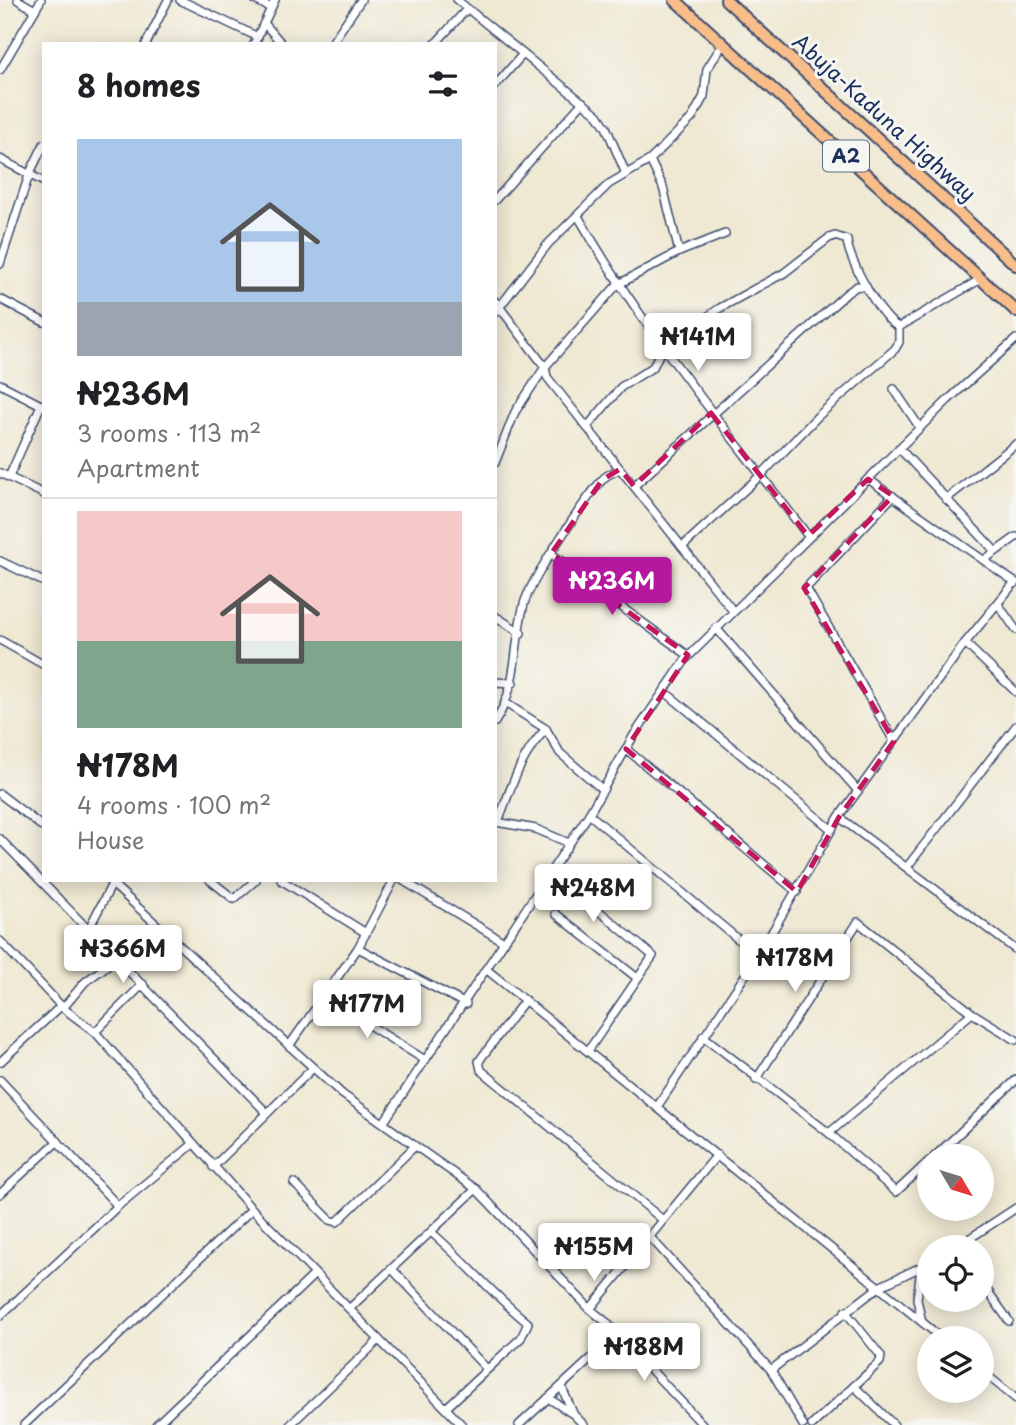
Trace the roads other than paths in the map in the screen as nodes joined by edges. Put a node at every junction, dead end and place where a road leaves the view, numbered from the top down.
1 (18, 0) edge
2 (41, 0) edge
3 (168, 0) edge
4 (180, 0) edge
5 (255, 0) edge
6 (275, 0) edge
7 (361, 0) edge
8 (457, 0) edge
9 (675, 0) edge
10 (726, 0) edge
11 (271, 8) junction
12 (467, 9) junction
13 (35, 10) junction
14 (264, 23) junction
15 (256, 40) edge
16 (147, 42) edge
17 (280, 42) edge
18 (332, 42) edge
19 (437, 42) edge
20 (723, 44) junction
21 (523, 54) junction
22 (0, 70) edge
23 (497, 84) edge
24 (583, 102) junction
25 (42, 148) edge
26 (0, 159) edge
27 (650, 160) junction
28 (626, 174) junction
29 (29, 175) junction
30 (42, 181) edge
31 (497, 198) edge
32 (578, 216) junction
33 (725, 234) dead end
34 (4, 237) edge
35 (680, 252) junction
36 (0, 264) edge
37 (1016, 265) edge
38 (981, 279) junction
39 (617, 285) junction
40 (866, 287) junction
41 (0, 299) edge
42 (497, 307) edge
43 (1016, 311) edge
44 (42, 321) edge
45 (899, 327) junction
46 (1016, 339) edge
47 (662, 348) junction
48 (545, 367) junction
49 (0, 384) edge
50 (894, 389) dead end
51 (41, 405) edge
52 (711, 413) junction
53 (587, 427) junction
54 (919, 428) junction
55 (1016, 444) edge
56 (899, 448) junction
57 (497, 458) edge
58 (620, 469) junction
59 (0, 473) edge
60 (761, 475) junction
61 (9, 477) junction
62 (868, 479) junction
63 (634, 486) junction
64 (42, 493) edge
65 (893, 496) junction
66 (946, 499) junction
67 (808, 536) junction
68 (1016, 537) edge
69 (682, 547) junction
70 (995, 551) junction
71 (551, 554) junction
72 (984, 560) junction
73 (0, 561) edge
74 (42, 581) edge
75 (1016, 583) edge
76 (998, 604) junction
77 (733, 611) junction
78 (497, 617) edge
79 (716, 628) junction
80 (1016, 630) edge
81 (521, 633) junction
82 (0, 640) edge
83 (965, 643) junction
84 (689, 656) junction
85 (42, 664) edge
86 (497, 682) edge
87 (513, 683) junction
88 (664, 691) junction
89 (1016, 692) edge
90 (507, 704) junction
91 (497, 720) edge
92 (1016, 726) edge
93 (546, 729) junction
94 (894, 741) junction
95 (626, 748) junction
96 (603, 790) junction
97 (858, 791) junction
98 (0, 794) edge
99 (589, 814) junction
100 (839, 817) junction
101 (497, 820) edge
102 (497, 822) edge
103 (42, 826) edge
104 (831, 829) junction
105 (0, 839) edge
106 (569, 842) junction
107 (907, 867) junction
108 (551, 871) junction
109 (110, 882) edge
110 (212, 882) edge
111 (254, 882) edge
112 (284, 882) edge
113 (393, 882) edge
114 (405, 882) edge
115 (797, 892) junction
116 (556, 914) dead end
117 (87, 932) junction
118 (366, 933) junction
119 (504, 942) junction
120 (1, 945) edge
121 (358, 948) junction
122 (1016, 950) edge
123 (758, 956) junction
124 (116, 959) junction
125 (486, 969) junction
126 (636, 977) junction
127 (143, 984) junction
128 (324, 997) junction
129 (524, 1000) junction
130 (466, 1004) junction
131 (62, 1007) junction
132 (972, 1013) junction
133 (95, 1032) junction
134 (703, 1036) junction
135 (1016, 1040) edge
136 (289, 1046) junction
137 (588, 1051) junction
138 (425, 1060) junction
139 (0, 1062) edge
140 (313, 1068) junction
141 (0, 1080) edge
142 (756, 1080) junction
143 (1016, 1080) edge
144 (657, 1107) junction
145 (266, 1112) junction
146 (384, 1122) junction
147 (829, 1133) junction
148 (58, 1141) junction
149 (948, 1144) edge
150 (192, 1145) junction
151 (414, 1147) junction
152 (717, 1155) junction
153 (213, 1167) junction
154 (917, 1173) edge
155 (294, 1183) dead end
156 (476, 1189) junction
157 (0, 1194) edge
158 (118, 1206) junction
159 (1016, 1208) edge
160 (251, 1209) junction
161 (663, 1220) junction
162 (431, 1232) junction
163 (976, 1235) edge
164 (650, 1237) junction
165 (392, 1269) junction
166 (917, 1269) edge
167 (314, 1275) junction
168 (879, 1287) junction
169 (994, 1300) edge
170 (350, 1308) junction
171 (590, 1309) junction
172 (845, 1311) junction
173 (920, 1312) edge
174 (0, 1316) edge
175 (1009, 1321) dead end
176 (606, 1322) junction
177 (923, 1322) junction
178 (928, 1326) edge
179 (379, 1340) junction
180 (487, 1369) junction
181 (771, 1370) junction
182 (994, 1381) edge
183 (854, 1385) junction
184 (562, 1388) junction
185 (548, 1398) junction
186 (1016, 1399) edge
187 (447, 1406) junction
188 (573, 1414) junction
189 (24, 1425) edge
190 (156, 1425) edge
191 (290, 1425) edge
192 (462, 1425) edge
193 (519, 1425) edge
194 (583, 1425) edge
195 (703, 1425) edge
196 (803, 1425) edge
197 (812, 1425) edge
198 (894, 1425) edge

1 - 13 street
2 - 13 street
3 - 16 street
4 - 15 street
5 - 11 street
6 - 11 street
7 - 18 street
8 - 12 street
9 - 20 highway, A2
10 - 37 highway, Abuja-Kaduna Highway / A2
11 - 14 street
12 - 19 street
12 - 21 street
13 - 22 street
14 - 15 street
14 - 17 street
20 - 27 street
20 - 38 highway, A2
21 - 23 street
21 - 24 street
24 - 28 street
24 - 31 street
25 - 29 street
26 - 29 street
27 - 28 street
27 - 35 street
28 - 32 street
29 - 30 street
29 - 34 street
32 - 39 street
32 - 42 street
33 - 35 street
34 - 36 street
35 - 39 street
38 - 43 highway, A2
38 - 45 street
39 - 47 street
39 - 48 street
40 - 45 street
40 - 47 street
40 - 52 street
41 - 44 street
42 - 48 street
45 - 60 street
46 - 54 street
47 - 52 street
47 - 53 street
48 - 53 street
48 - 57 street
49 - 51 street
50 - 54 street
51 - 61 street
52 - 60 street
52 - 63 street
53 - 58 street
54 - 56 street
55 - 66 street
56 - 62 street
56 - 66 street
58 - 63 street
58 - 71 street
59 - 61 street
60 - 67 street
60 - 69 street
61 - 64 street
62 - 65 street
62 - 67 street
63 - 69 street
65 - 72 street
65 - 94 street
66 - 70 street
67 - 77 street
68 - 70 street
69 - 77 street
70 - 72 street
71 - 81 street
71 - 84 street
72 - 75 street
73 - 74 street
75 - 76 street
76 - 80 street
76 - 83 street
77 - 79 street
78 - 81 street
79 - 84 street
79 - 97 street
81 - 87 street
82 - 85 street
83 - 89 street
83 - 94 street
84 - 88 street
86 - 87 street
87 - 90 street
88 - 95 street
88 - 104 street
90 - 91 street
90 - 93 street
92 - 107 street
93 - 96 street
93 - 101 street
94 - 97 street
95 - 96 street
95 - 115 street
96 - 99 street
97 - 100 street
98 - 103 street
99 - 106 street
99 - 123 street
100 - 104 street
100 - 107 street
102 - 106 street
104 - 115 street
105 - 117 street
106 - 108 street
107 - 122 street
108 - 119 street
108 - 126 street
109 - 117 street
109 - 136 street
110 - 111 street
112 - 118 street
113 - 118 street
114 - 119 street
115 - 123 street
116 - 126 street
117 - 124 street
118 - 121 street
119 - 125 street
120 - 131 street
121 - 128 street
121 - 130 street
123 - 134 street
124 - 127 street
124 - 131 street
125 - 129 street
125 - 130 street
126 - 137 street
127 - 133 street
127 - 145 street
128 - 136 street
128 - 138 street
129 - 137 street
129 - 161 street
130 - 138 street
131 - 133 street
131 - 139 street
132 - 135 street
132 - 142 street
132 - 147 street
133 - 150 street
134 - 142 street
134 - 144 street
136 - 140 street
137 - 144 street
138 - 146 street
140 - 145 street
140 - 146 street
141 - 148 street
142 - 147 street
143 - 149 street
144 - 152 street
145 - 153 street
146 - 151 street
147 - 154 street
148 - 157 street
148 - 158 street
150 - 153 street
150 - 158 street
151 - 155 street
151 - 156 street
152 - 161 street
152 - 168 street
153 - 160 street
156 - 162 street
156 - 171 street
158 - 174 street
159 - 163 street
160 - 167 street
160 - 189 street
161 - 164 street
162 - 165 street
162 - 180 street
164 - 171 street
164 - 181 street
165 - 170 street
165 - 180 street
166 - 168 street
167 - 170 street
167 - 190 street
168 - 172 street
168 - 177 street
169 - 175 street
170 - 179 street
171 - 176 street
172 - 181 street
172 - 183 street
173 - 177 street
176 - 184 street
176 - 195 street
177 - 178 street
179 - 187 street
179 - 191 street
180 - 187 street
181 - 196 street
182 - 186 street
183 - 197 street
183 - 198 street
184 - 185 street
184 - 188 street
185 - 188 street
185 - 193 street
187 - 192 street
188 - 194 street

